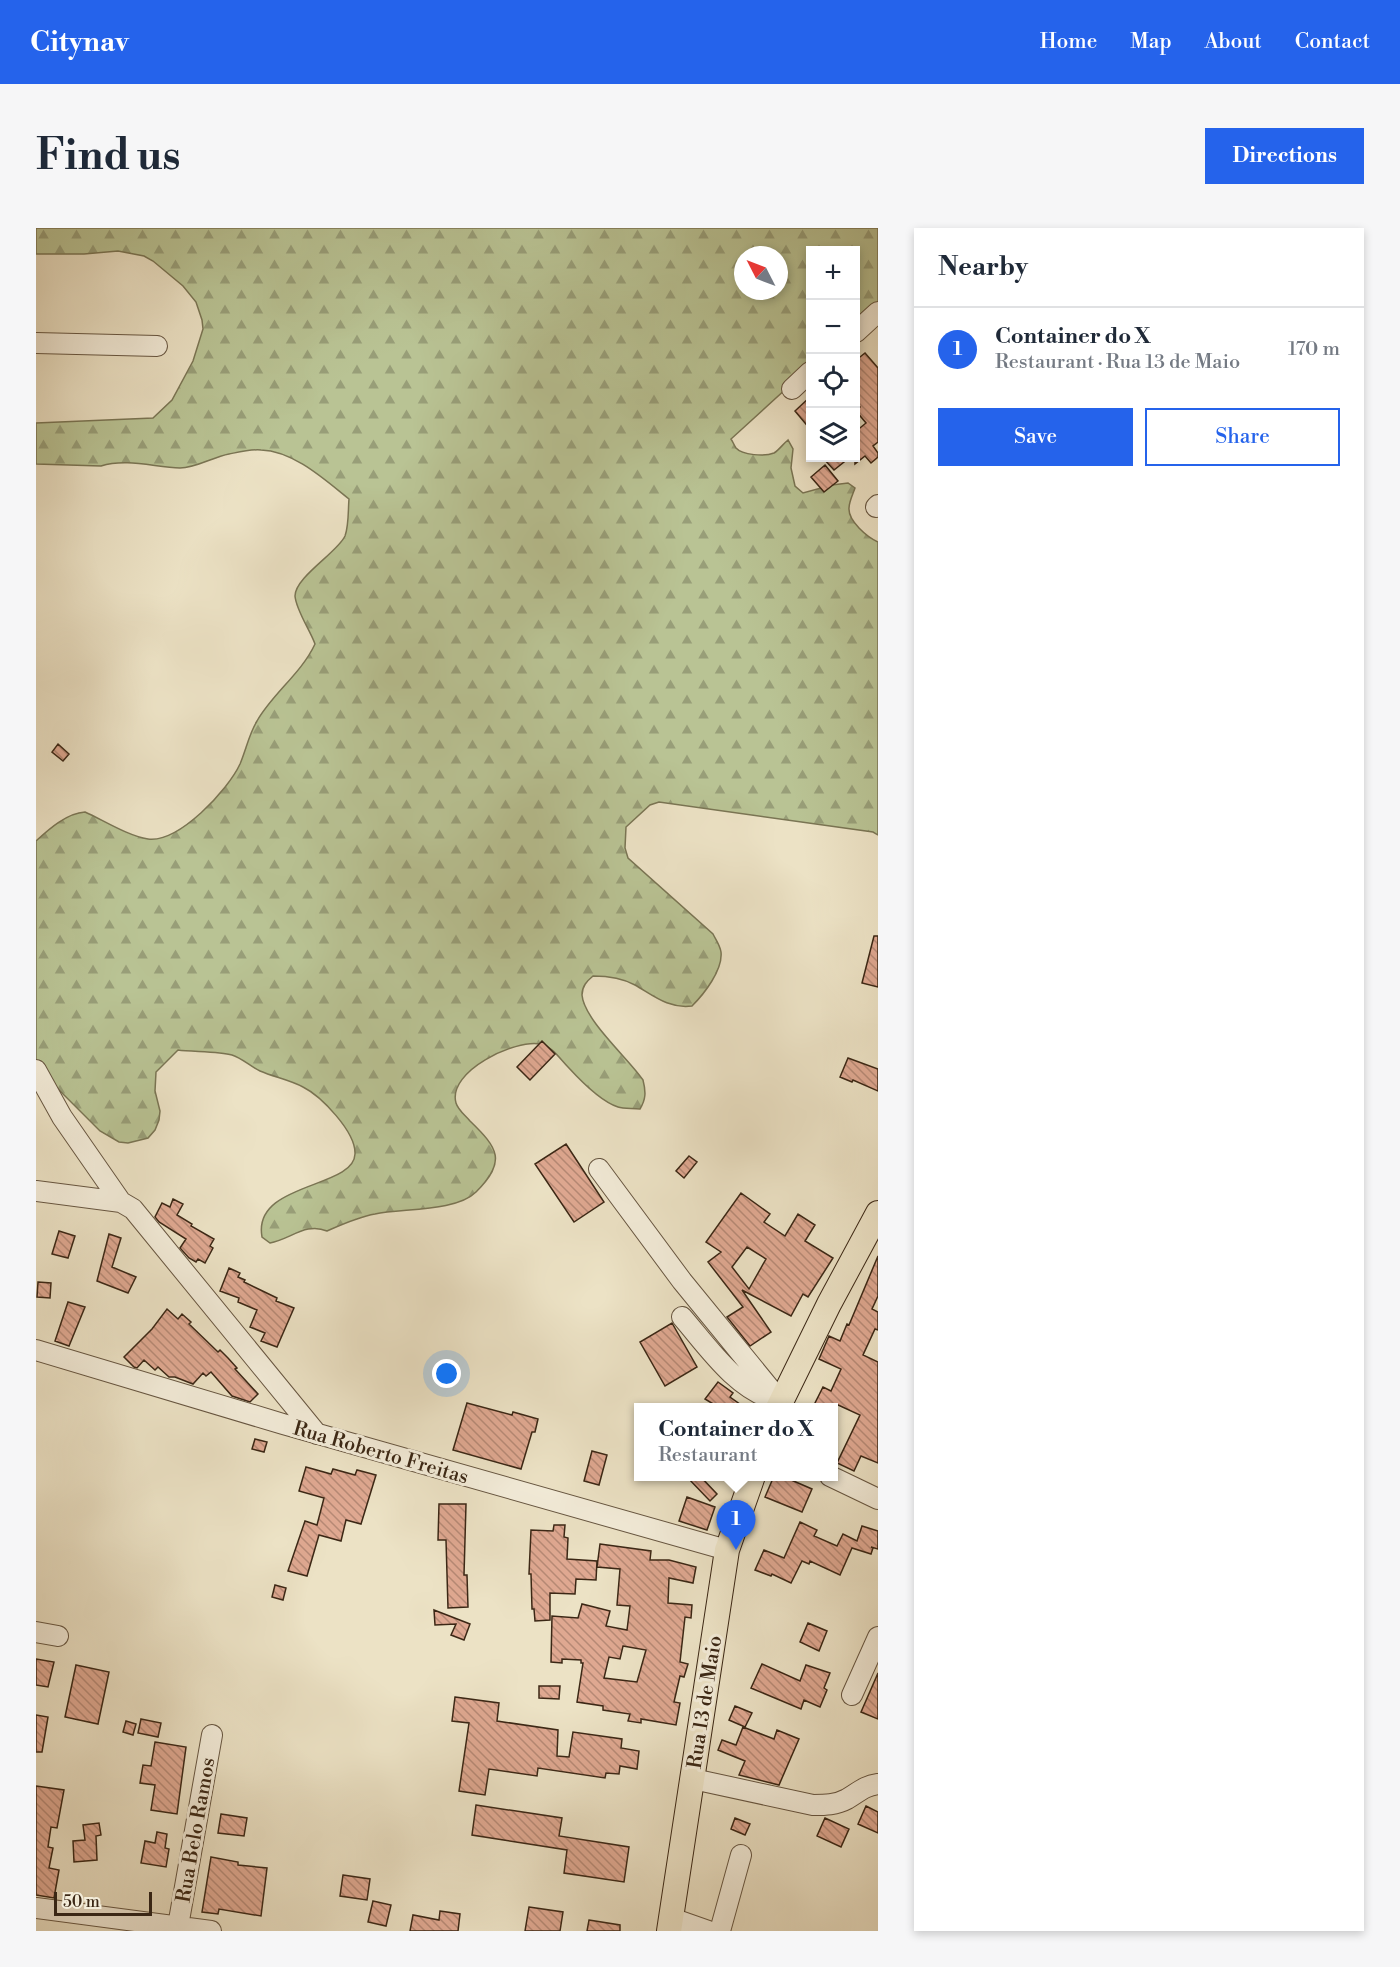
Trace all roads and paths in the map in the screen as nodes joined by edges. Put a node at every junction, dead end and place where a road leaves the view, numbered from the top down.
1 (878, 312) edge
2 (860, 328) edge
3 (36, 343) edge
4 (157, 346) dead end
5 (806, 376) edge
6 (792, 389) dead end
7 (36, 1070) edge
8 (599, 1168) dead end
9 (36, 1191) edge
10 (127, 1205) junction
11 (878, 1213) edge
12 (682, 1317) dead end
13 (36, 1350) edge
14 (777, 1403) edge
15 (778, 1403) edge
16 (780, 1403) edge
17 (317, 1434) junction
18 (838, 1480) edge
19 (751, 1481) edge
20 (878, 1499) edge
21 (727, 1550) junction
22 (36, 1632) edge
23 (58, 1636) dead end
24 (878, 1637) edge
25 (852, 1695) dead end
26 (212, 1735) dead end
27 (693, 1779) junction
28 (878, 1784) edge
29 (741, 1855) dead end
30 (36, 1908) edge
31 (670, 1925) edge
32 (178, 1926) junction
33 (211, 1931) edge
34 (708, 1931) edge
35 (720, 1931) edge

1 - 2 street
3 - 4 street
5 - 6 street
7 - 10 street
8 - 15 street
9 - 10 street
10 - 17 street
11 - 16 main road
12 - 14 street
13 - 17 street, Rua Roberto Freitas
17 - 21 street, Rua Roberto Freitas
18 - 20 street
19 - 21 main road, Rua 13 de Maio
21 - 27 main road, Rua 13 de Maio
22 - 23 street
24 - 25 street
26 - 32 street, Rua Belo Ramos
27 - 28 street
27 - 31 main road, Rua 13 de Maio
29 - 35 street
30 - 32 street
31 - 34 street
32 - 33 street

